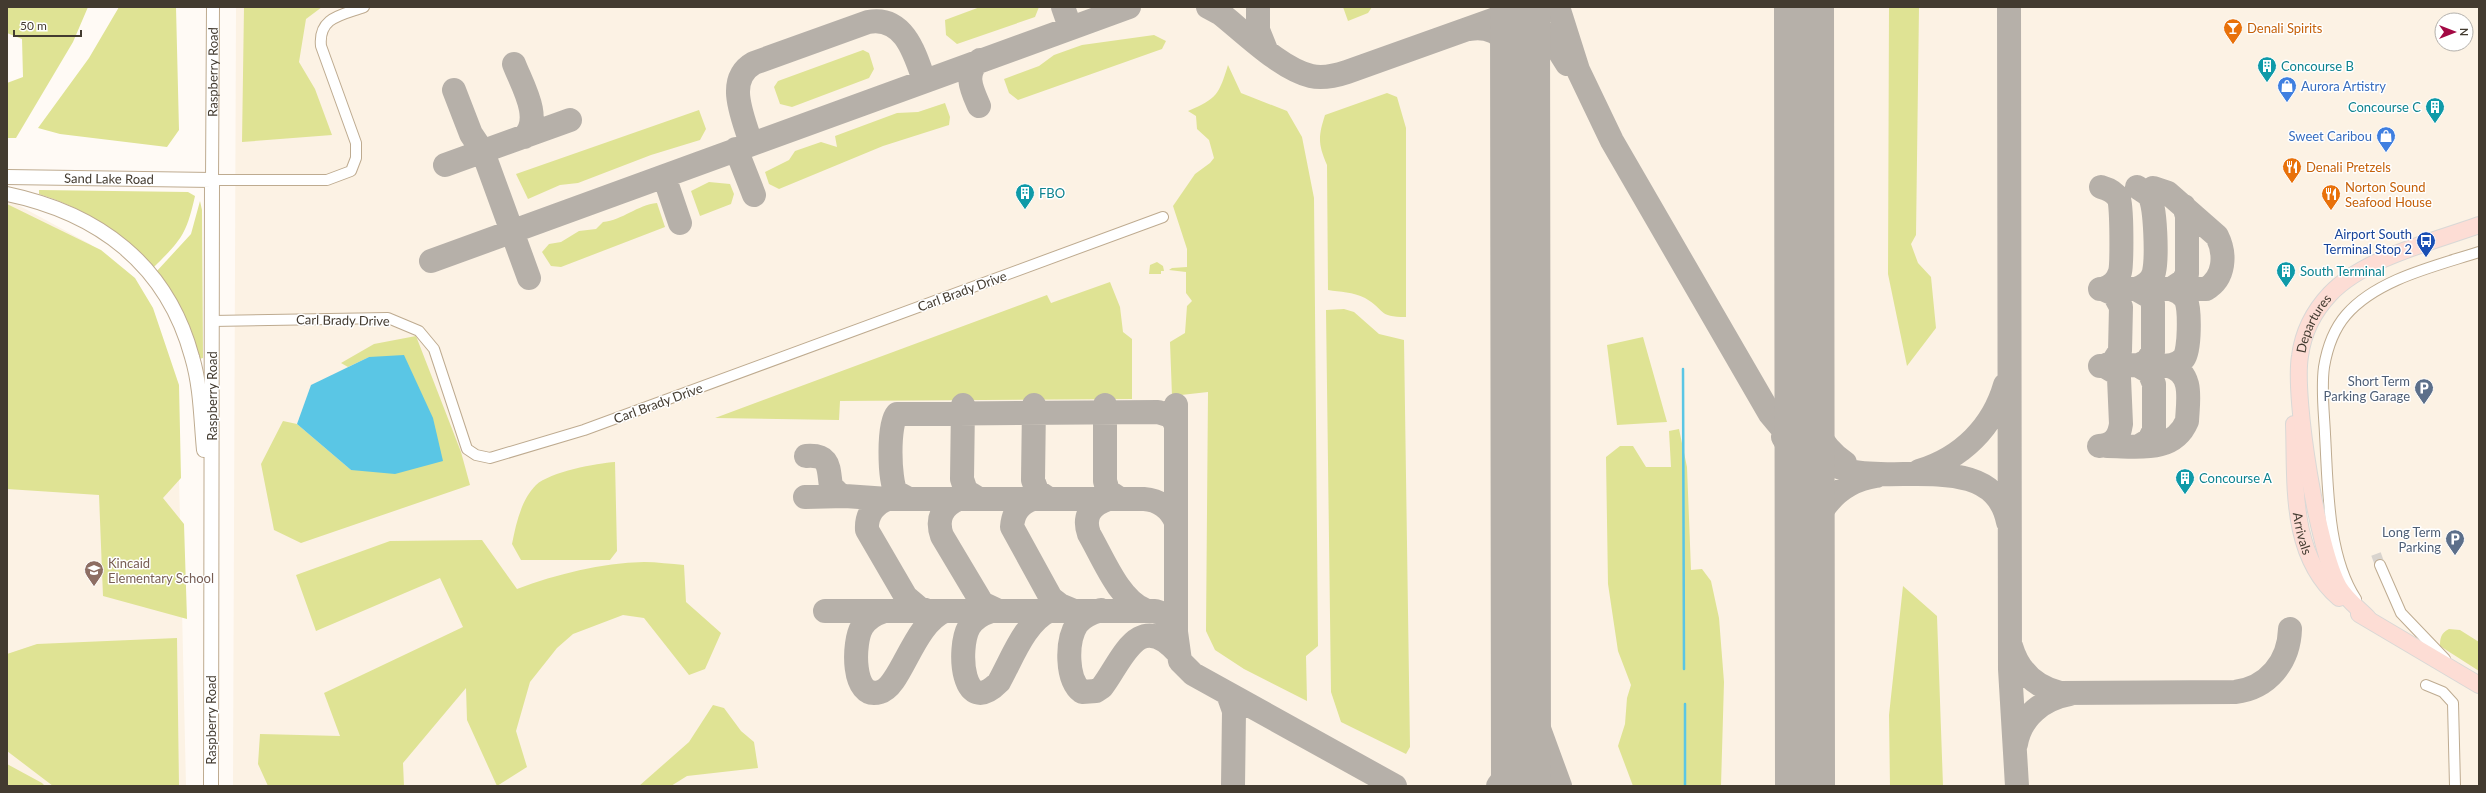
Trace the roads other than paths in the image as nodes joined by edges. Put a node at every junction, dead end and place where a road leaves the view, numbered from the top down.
1 (213, 7) edge
2 (364, 7) edge
3 (7, 177) edge
4 (212, 180) junction
5 (7, 194) edge
6 (1163, 217) dead end
7 (2479, 225) edge
8 (2479, 252) edge
9 (212, 321) junction
10 (2294, 424) dead end
11 (212, 530) junction
12 (2380, 565) tunnel mouth
13 (2368, 618) junction
14 (2460, 674) junction
15 (2426, 685) dead end
16 (2479, 685) edge
17 (211, 786) edge
18 (2455, 786) edge

1 - 4 street, Raspberry Road
2 - 4 street
3 - 4 main road, Sand Lake Road
4 - 9 main road, Raspberry Road
5 - 11 main road
6 - 9 street, Carl Brady Drive
7 - 13 main road, Departures
8 - 13 street
9 - 11 main road, Raspberry Road
10 - 13 main road, Arrivals
11 - 17 main road, Raspberry Road
12 - 14 street
13 - 14 main road, Arrivals
14 - 16 main road, Arrivals
15 - 18 street

